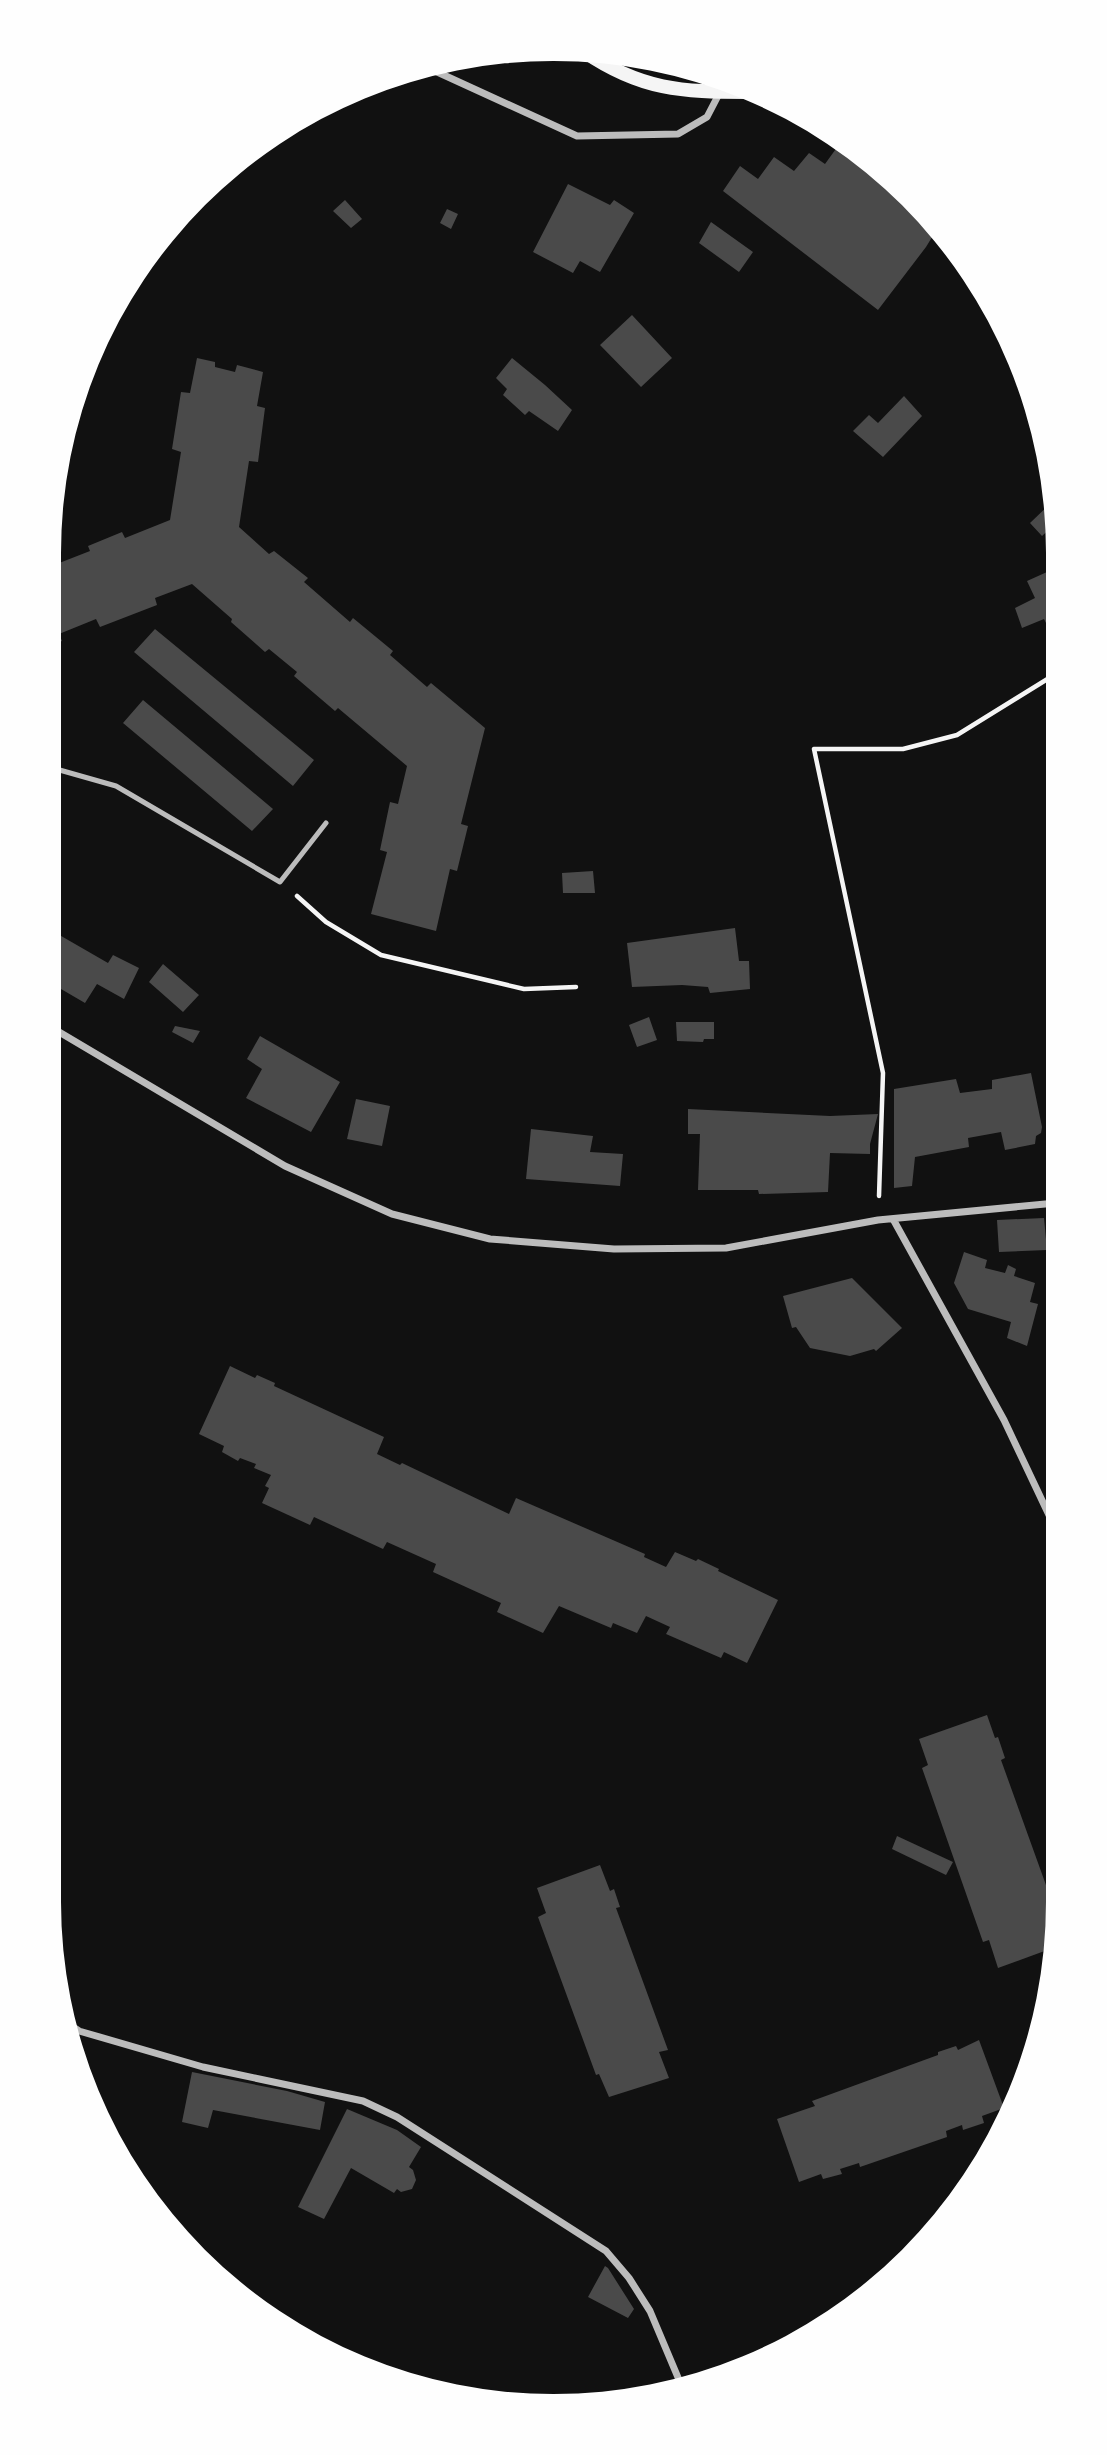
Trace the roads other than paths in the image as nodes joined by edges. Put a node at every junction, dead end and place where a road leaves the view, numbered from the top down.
1 (602, 63) edge
2 (442, 74) edge
3 (720, 92) junction
4 (724, 92) edge
5 (61, 770) edge
6 (326, 823) dead end
7 (61, 1033) edge
8 (1046, 1204) edge
9 (893, 1219) junction
10 (1046, 1509) edge
11 (78, 2031) edge
12 (678, 2378) edge

1 - 3 main road
2 - 3 street
3 - 4 main road
5 - 6 lane
7 - 9 street
8 - 9 street
9 - 10 street
11 - 12 street

